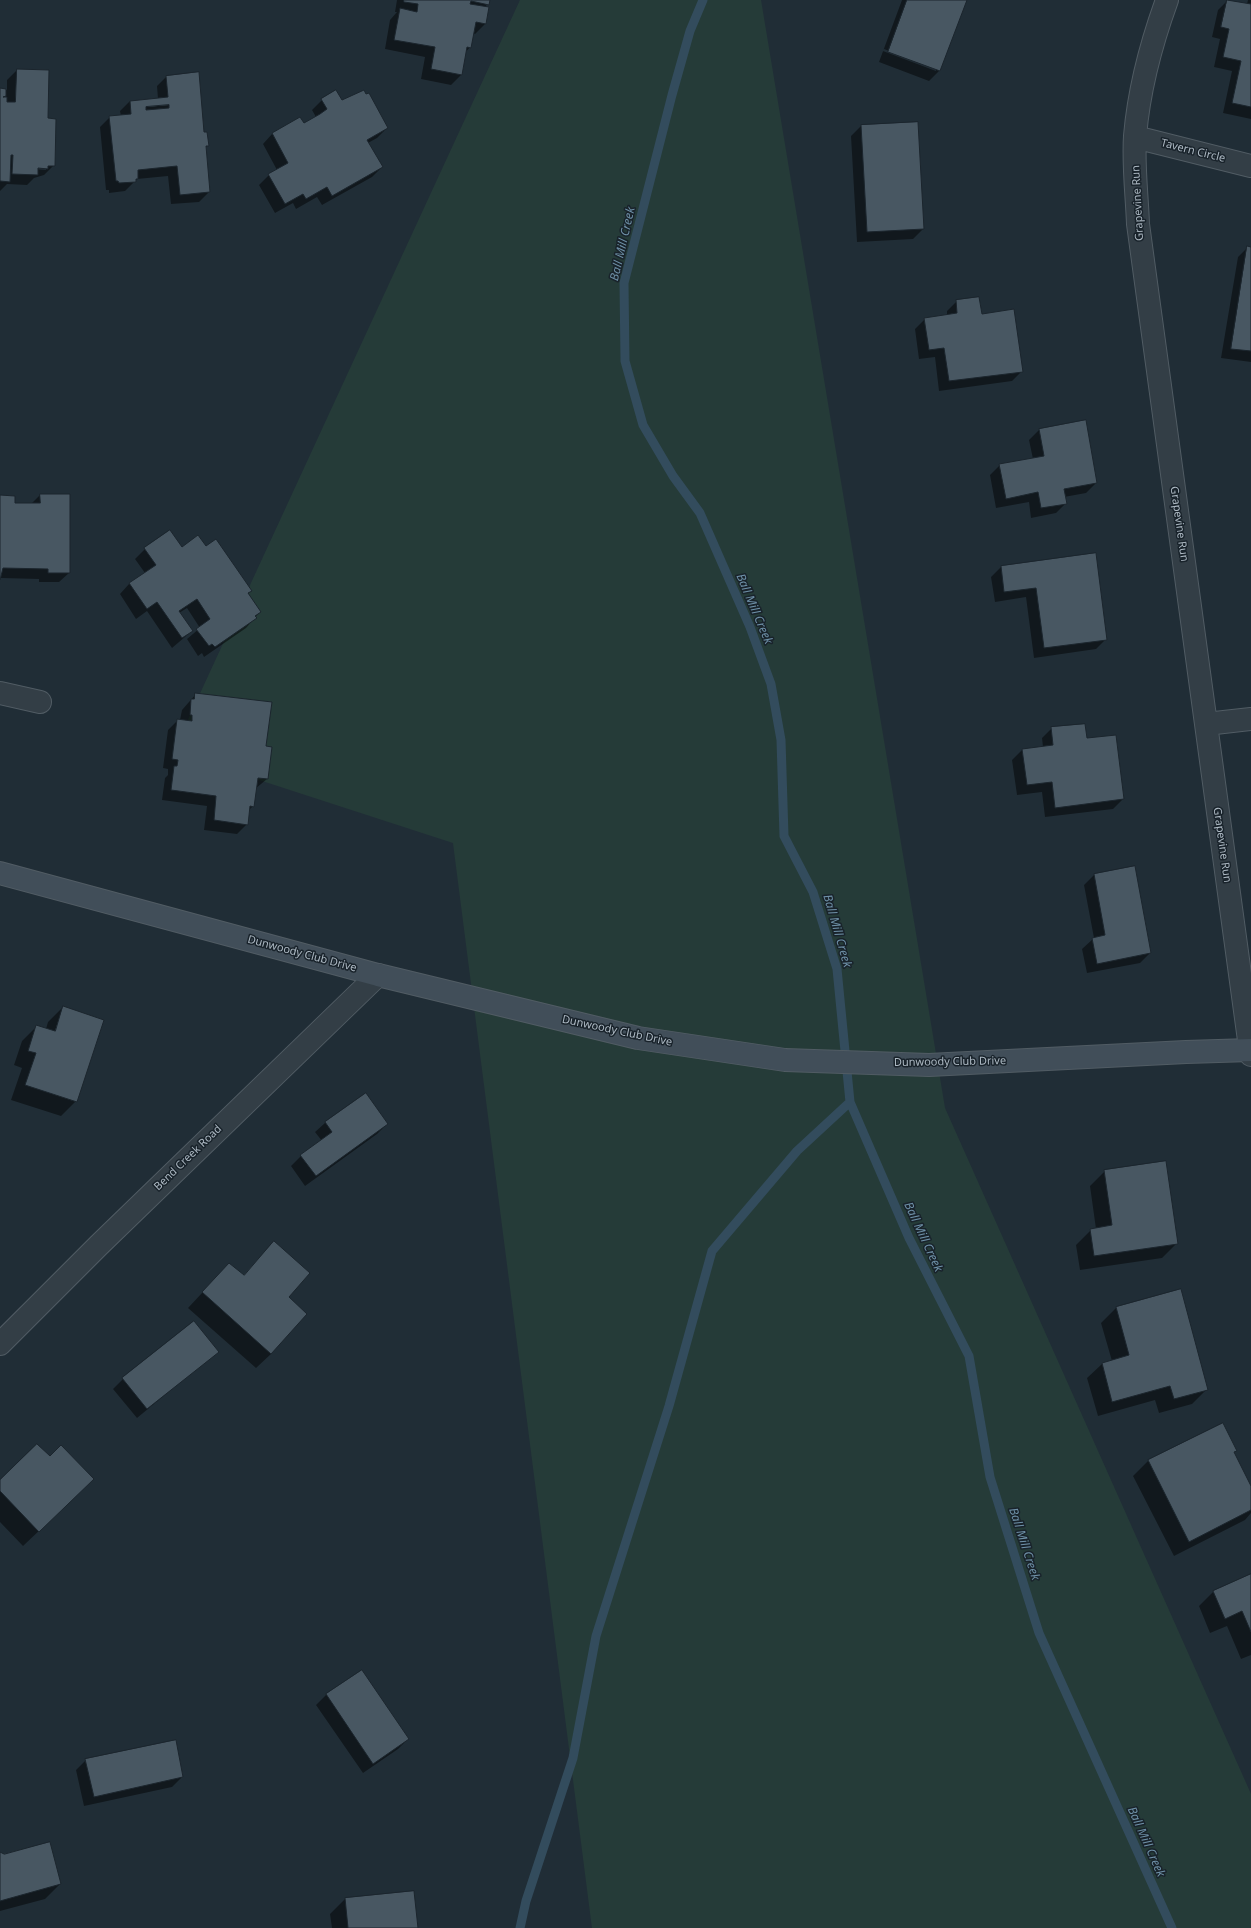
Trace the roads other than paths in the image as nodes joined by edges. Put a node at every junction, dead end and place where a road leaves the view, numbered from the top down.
1 (1167, 0) edge
2 (1135, 138) junction
3 (1251, 166) edge
4 (0, 693) edge
5 (40, 702) dead end
6 (1251, 719) edge
7 (1206, 724) junction
8 (0, 873) edge
9 (378, 975) junction
10 (1251, 1052) edge
11 (0, 1344) edge

1 - 2 street, Grapevine Run
2 - 3 street, Tavern Circle
2 - 7 street, Grapevine Run
4 - 5 street
6 - 7 street
7 - 10 street, Grapevine Run
8 - 9 street, Dunwoody Club Drive
9 - 10 street, Dunwoody Club Drive
9 - 11 street, Bend Creek Road

